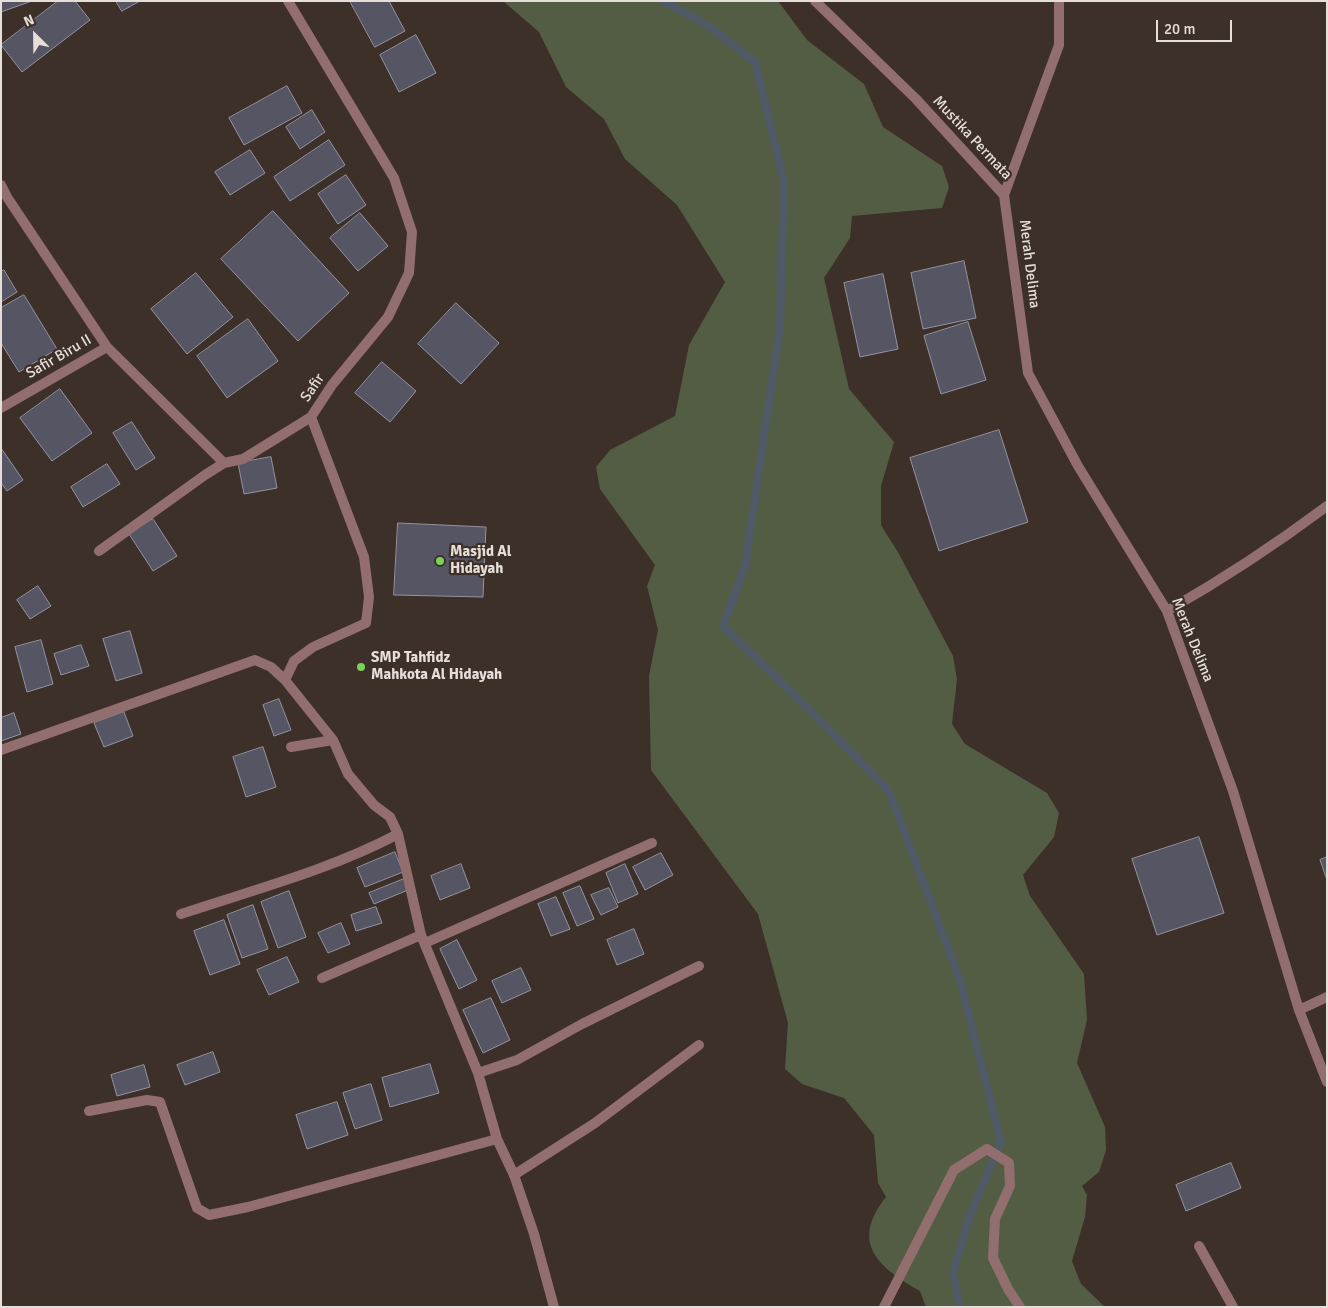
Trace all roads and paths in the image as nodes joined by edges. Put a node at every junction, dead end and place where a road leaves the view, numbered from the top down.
1 (288, 1) edge
2 (815, 1) edge
3 (1059, 1) edge
4 (1, 185) edge
5 (1004, 195) junction
6 (106, 347) junction
7 (1, 408) edge
8 (311, 417) junction
9 (224, 463) junction
10 (1327, 506) edge
11 (99, 551) dead end
12 (1167, 611) junction
13 (285, 680) junction
14 (334, 740) junction
15 (291, 747) dead end
16 (1, 750) edge
17 (398, 834) junction
18 (652, 843) dead end
19 (181, 914) dead end
20 (423, 939) junction
21 (699, 966) dead end
22 (322, 978) dead end
23 (1327, 997) edge
24 (1299, 1010) junction
25 (699, 1046) dead end
26 (478, 1073) junction
27 (1327, 1082) edge
28 (89, 1111) dead end
29 (497, 1139) junction
30 (514, 1175) junction
31 (1199, 1246) dead end
32 (554, 1307) edge
33 (884, 1307) edge
34 (1020, 1307) edge
35 (1233, 1307) edge

1 - 8 street, Safir
2 - 5 street, Mustika Permata
3 - 5 street, Mustika Permata
4 - 6 street
5 - 12 street, Merah Delima
6 - 7 street, Safir Biru II
6 - 9 street
8 - 9 street, Safir
8 - 13 street
9 - 11 street, Safir
10 - 12 street
12 - 24 street, Merah Delima
13 - 14 street
13 - 16 street
14 - 15 street
14 - 17 street
17 - 19 street
17 - 20 street
18 - 20 street
20 - 22 street
20 - 26 street
21 - 26 street
23 - 24 street
24 - 27 street, Merah Delima
25 - 30 street
26 - 29 street
28 - 29 street
29 - 30 street
30 - 32 street
31 - 35 street
33 - 34 street

